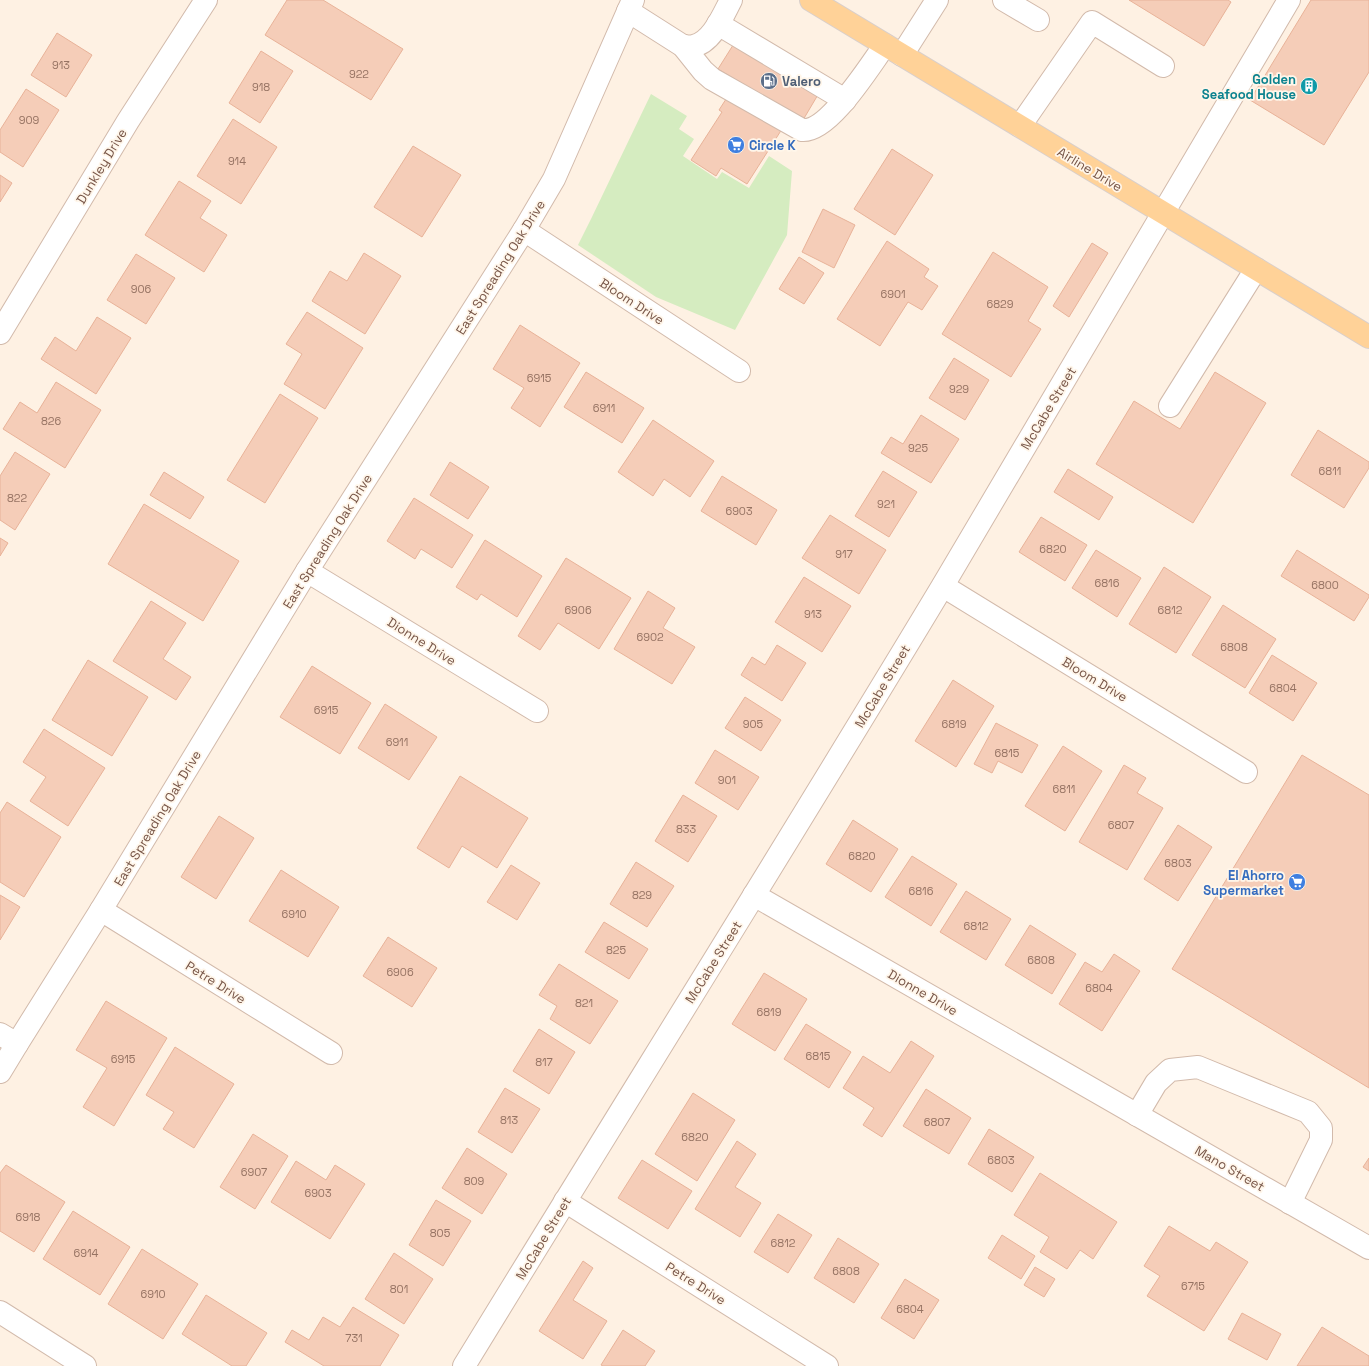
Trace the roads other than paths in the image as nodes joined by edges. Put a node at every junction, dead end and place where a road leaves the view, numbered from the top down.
1 (206, 0) edge
2 (731, 0) edge
3 (811, 0) edge
4 (936, 0) edge
5 (1004, 0) edge
6 (1289, 0) edge
7 (630, 6) edge
8 (1038, 20) dead end
9 (718, 24) junction
10 (683, 46) junction
11 (894, 50) junction
12 (1163, 66) dead end
13 (845, 100) junction
14 (1020, 126) junction
15 (1164, 214) junction
16 (524, 230) junction
17 (1256, 269) junction
18 (0, 333) edge
19 (1369, 337) edge
20 (739, 371) dead end
21 (1170, 406) dead end
22 (307, 571) junction
23 (942, 586) junction
24 (537, 711) dead end
25 (1246, 772) dead end
26 (754, 895) junction
27 (101, 910) junction
28 (8, 1039) edge
29 (331, 1053) dead end
30 (0, 1072) edge
31 (1091, 1088) joint
32 (1138, 1115) junction
33 (566, 1201) junction
34 (1290, 1202) junction
35 (1369, 1248) edge
36 (0, 1312) edge
37 (85, 1366) edge
38 (464, 1366) edge
39 (827, 1366) edge

1 - 18 street, Dunkley Drive
2 - 9 street
3 - 11 main road, Airline Drive
4 - 11 street
5 - 8 street
6 - 15 street, McCabe Street
7 - 10 street
7 - 16 street, East Spreading Oak Drive
9 - 10 street
9 - 13 street
10 - 13 street
11 - 13 street
11 - 14 main road, Airline Drive
12 - 14 street
14 - 15 main road, Airline Drive
15 - 17 main road, Airline Drive
15 - 23 street, McCabe Street
16 - 20 street, Bloom Drive
16 - 22 street, East Spreading Oak Drive
17 - 19 main road, Airline Drive
17 - 21 street
22 - 24 street, Dionne Drive
22 - 27 street, East Spreading Oak Drive
23 - 25 street, Bloom Drive
23 - 26 street, McCabe Street
26 - 31 street, Dionne Drive
26 - 33 street, McCabe Street
27 - 28 street, East Spreading Oak Drive
27 - 29 street, Petre Drive
28 - 30 street, East Spreading Oak Drive
31 - 32 street, Mano Street
32 - 34 street, Mano Street
32 - 34 street
33 - 38 street, McCabe Street
33 - 39 street, Petre Drive
34 - 35 street, Mano Street
36 - 37 street

